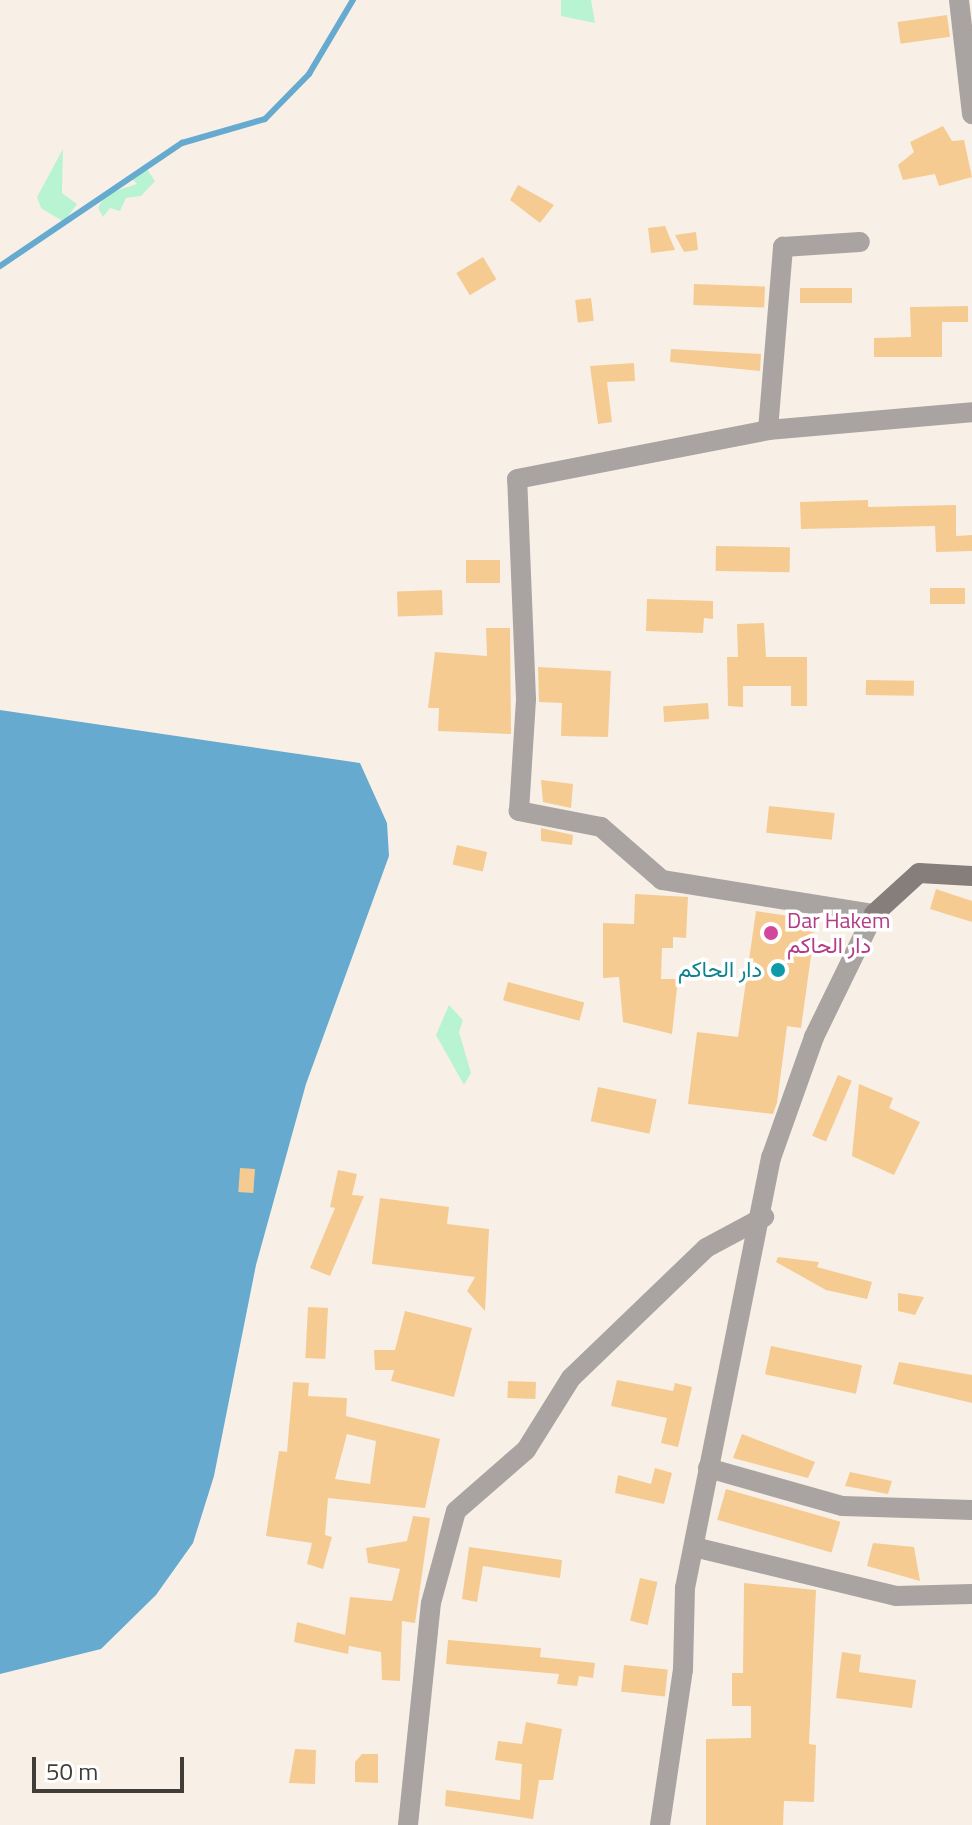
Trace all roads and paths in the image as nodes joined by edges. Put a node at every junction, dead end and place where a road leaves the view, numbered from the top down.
1 (959, 0) edge
2 (972, 114) edge
3 (860, 242) dead end
4 (972, 412) edge
5 (768, 430) junction
6 (972, 876) edge
7 (874, 914) junction
8 (764, 1217) junction
9 (708, 1468) junction
10 (972, 1510) edge
11 (694, 1547) junction
12 (972, 1594) edge
13 (408, 1825) edge
14 (660, 1825) edge

1 - 2 street
3 - 5 street
4 - 5 street
5 - 7 street
6 - 7 street
7 - 8 street
8 - 9 street
8 - 13 street
9 - 10 street
9 - 11 street
11 - 12 street
11 - 14 street

